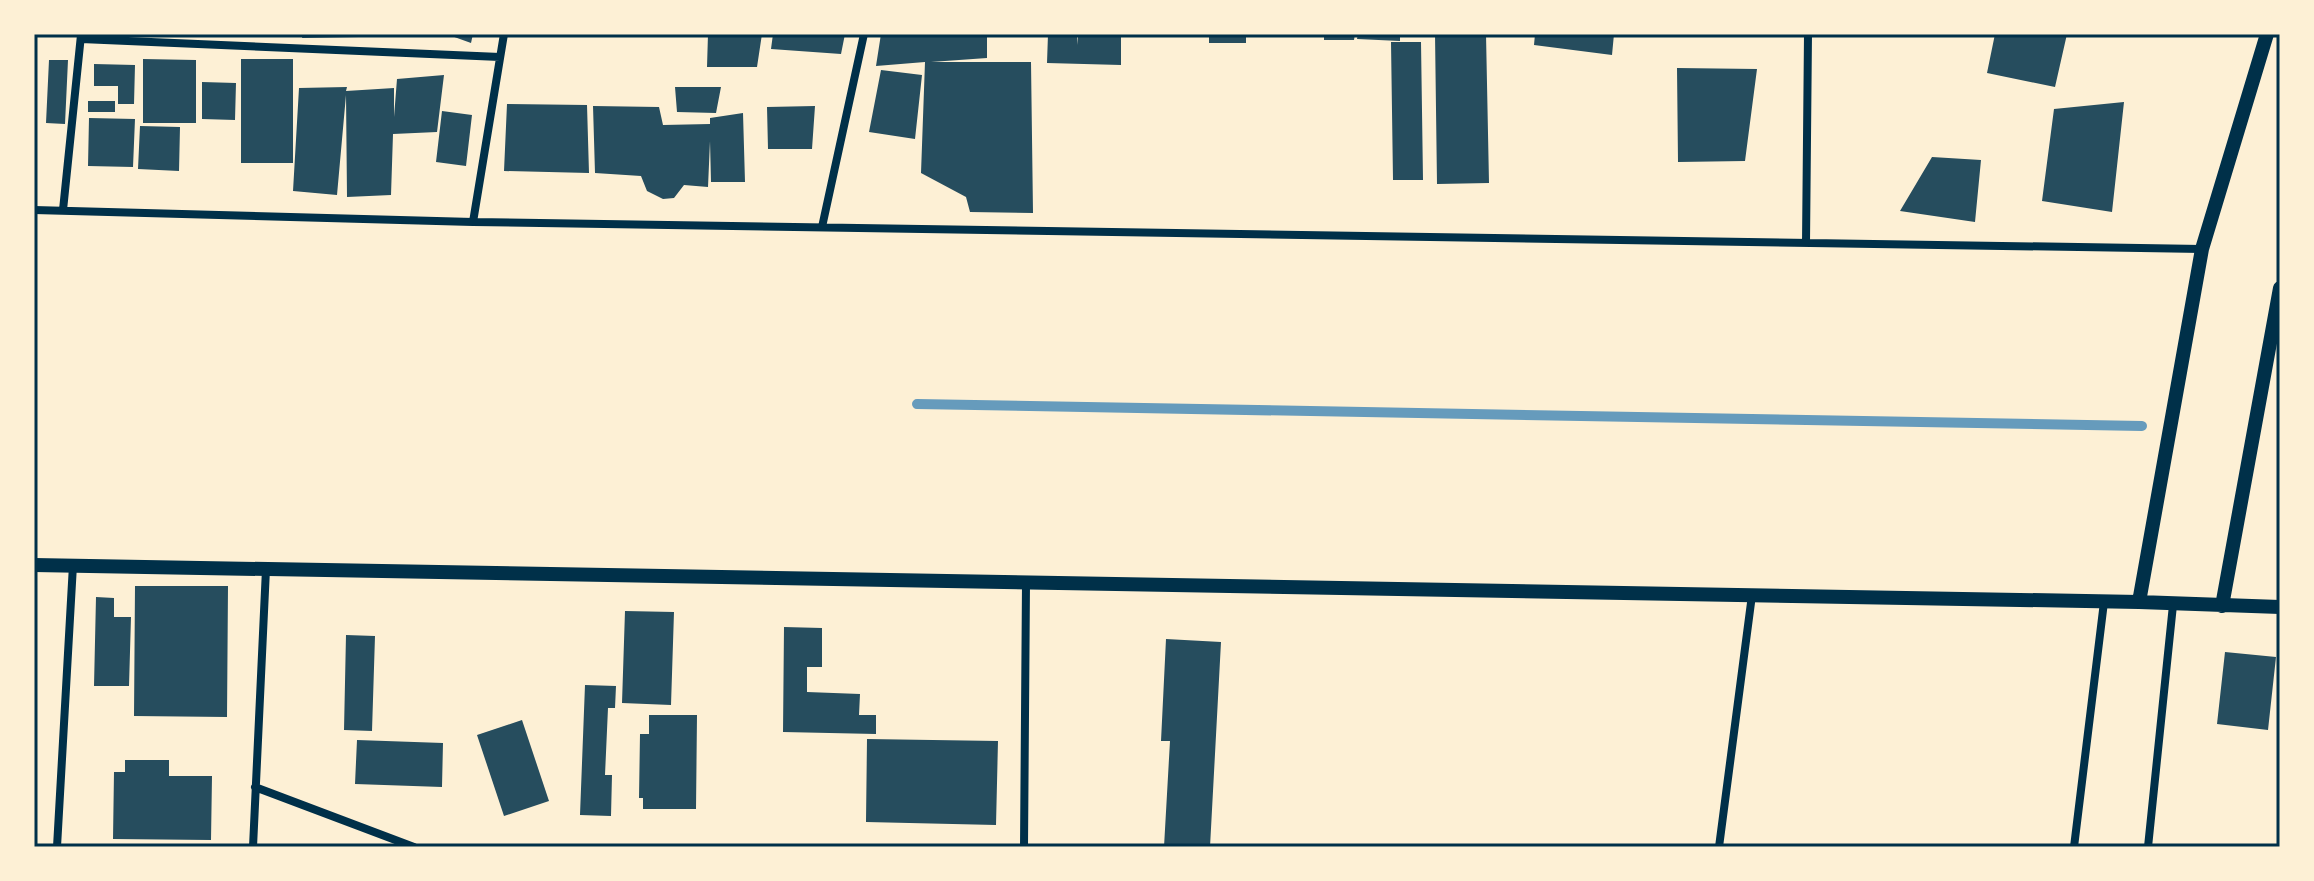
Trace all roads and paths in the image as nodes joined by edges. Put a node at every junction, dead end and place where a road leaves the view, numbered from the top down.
1 (504, 34) edge
2 (864, 34) edge
3 (1808, 34) edge
4 (2267, 34) edge
5 (81, 36) edge
6 (500, 57) junction
7 (34, 210) edge
8 (63, 210) junction
9 (473, 222) junction
10 (822, 227) junction
11 (1806, 243) junction
12 (2202, 249) junction
13 (2280, 288) edge
14 (34, 565) edge
15 (73, 565) junction
16 (266, 569) junction
17 (1026, 583) junction
18 (1752, 595) junction
19 (2104, 602) junction
20 (2139, 602) junction
21 (2173, 605) junction
22 (2222, 606) junction
23 (2280, 607) edge
24 (255, 787) junction
25 (57, 847) edge
26 (253, 847) edge
27 (414, 847) edge
28 (1024, 847) edge
29 (1719, 847) edge
30 (2074, 847) edge
31 (2148, 847) edge

1 - 6 street
2 - 10 street
3 - 11 street
4 - 12 street
5 - 6 street
5 - 8 street
6 - 9 street
7 - 8 street
8 - 9 street
9 - 10 street
10 - 11 street
11 - 12 street
12 - 20 street
13 - 22 street
14 - 15 street
15 - 16 street
15 - 25 street
16 - 17 street
16 - 24 street
17 - 18 street
17 - 28 street
18 - 19 street
18 - 29 street
19 - 20 street
19 - 30 street
20 - 21 street
21 - 22 street
21 - 31 street
22 - 23 street
24 - 26 street
24 - 27 street

